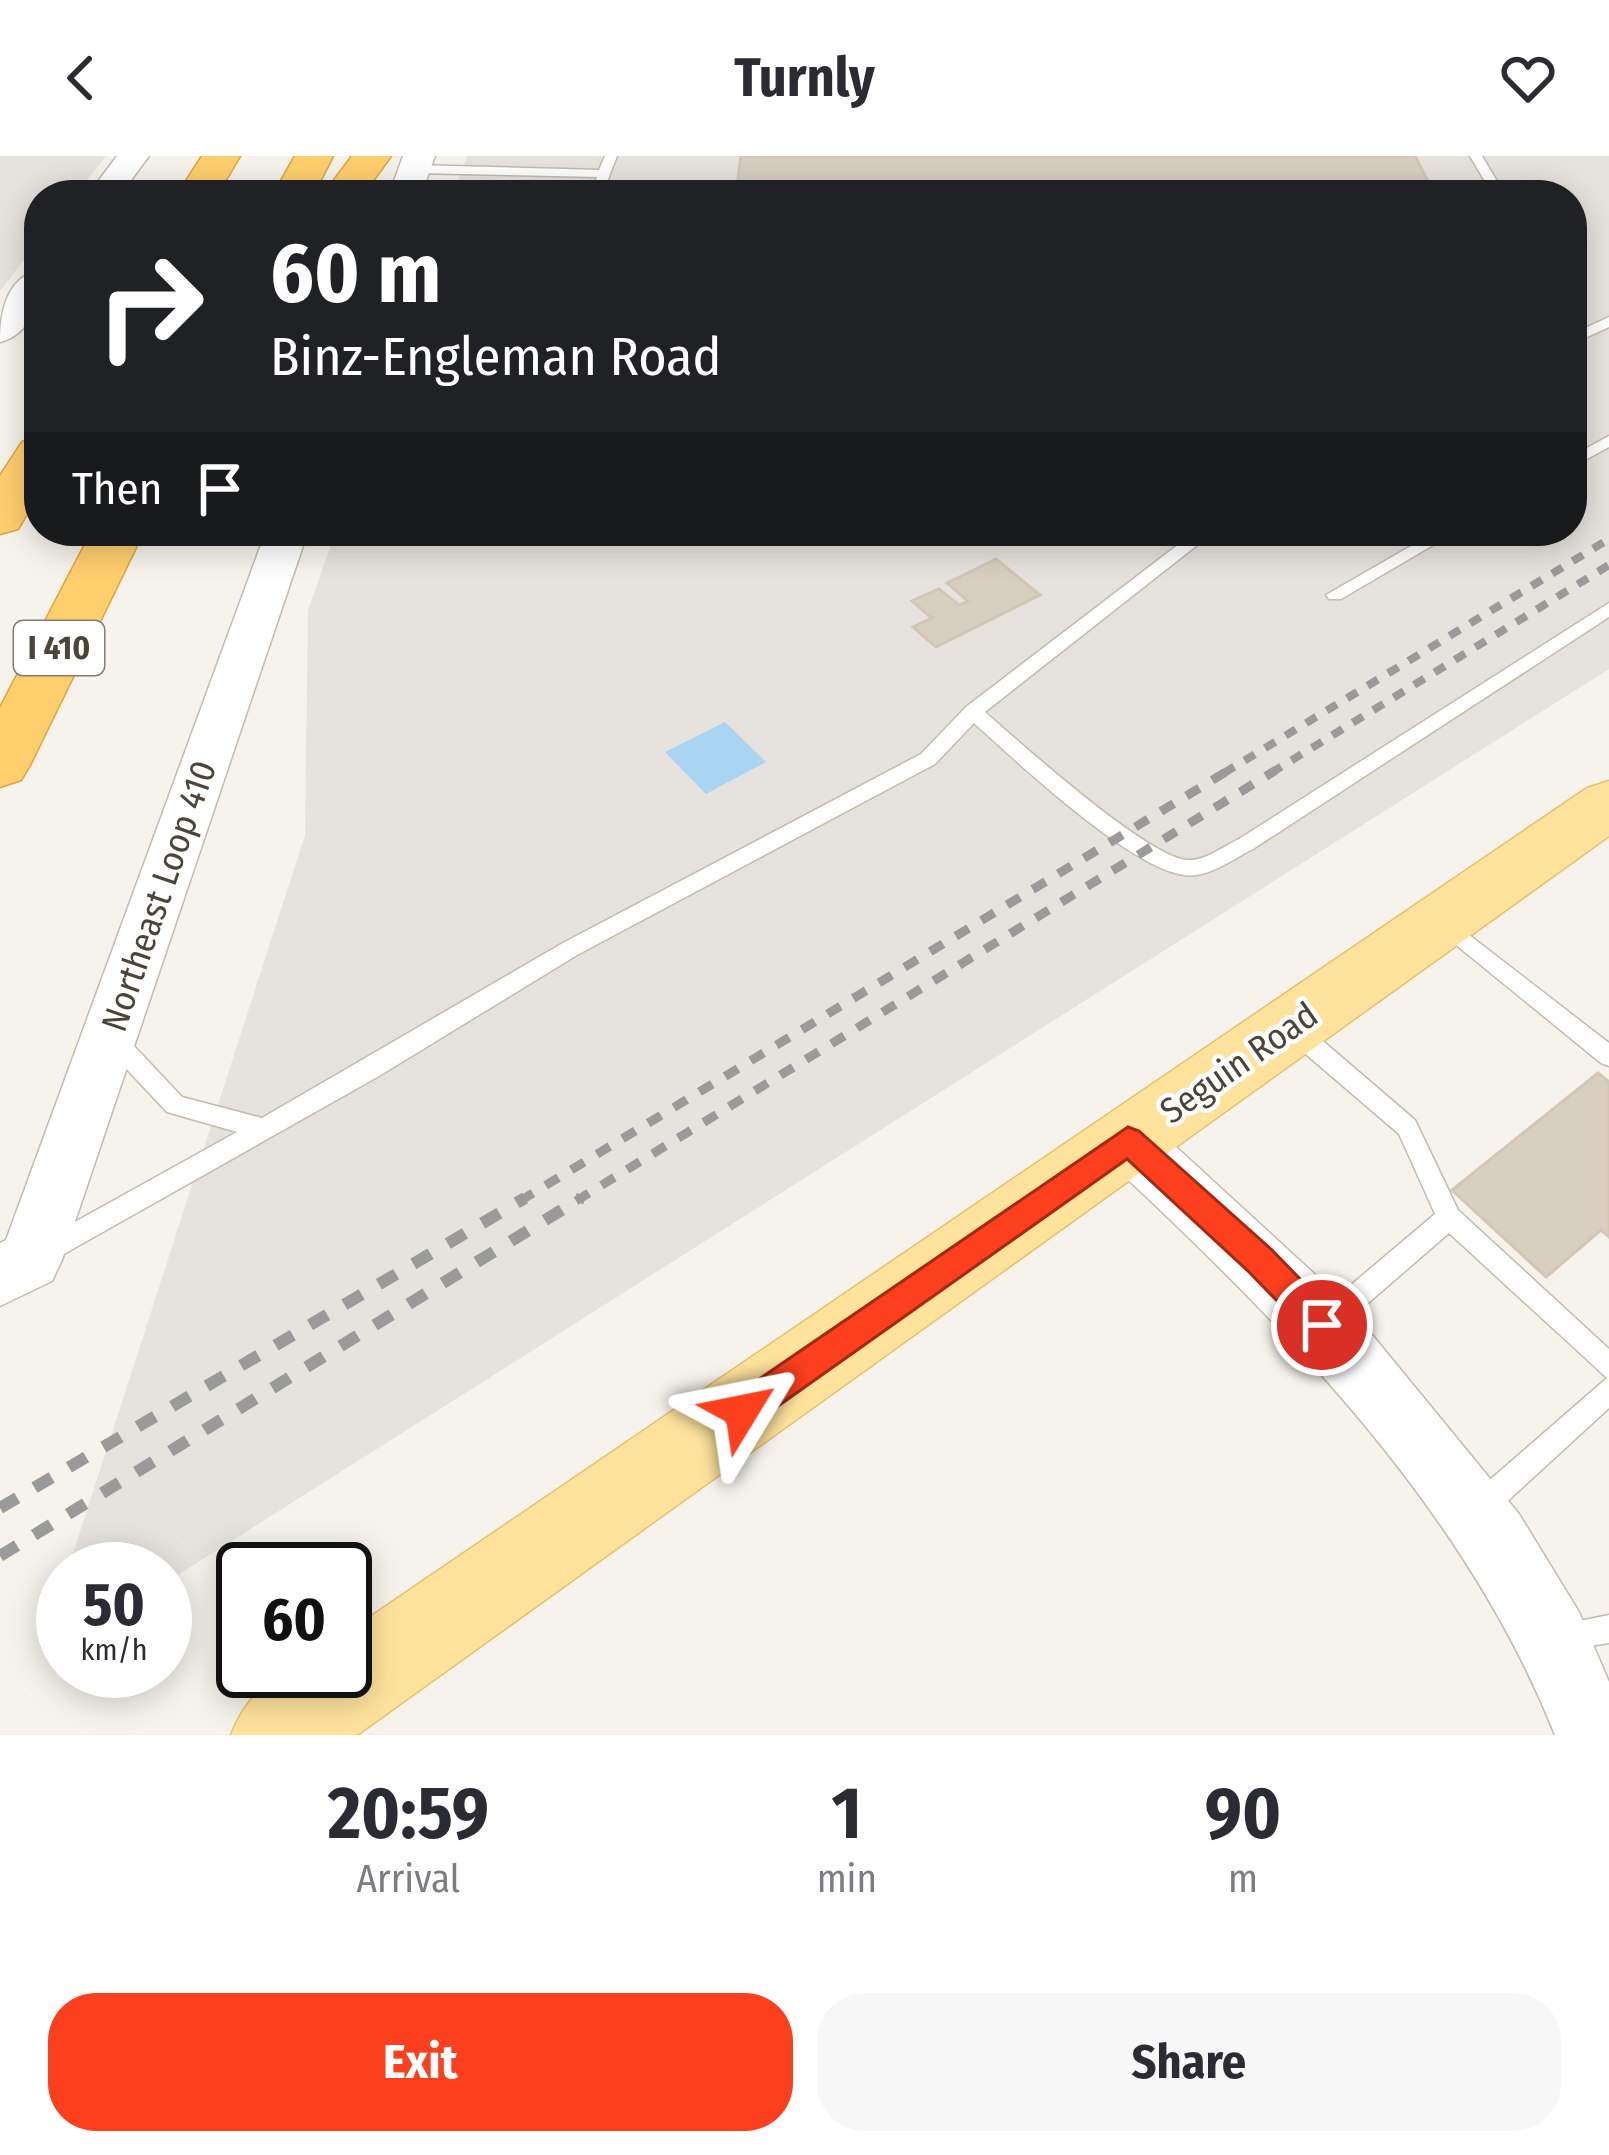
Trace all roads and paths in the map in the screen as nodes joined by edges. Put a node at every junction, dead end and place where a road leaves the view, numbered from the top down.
1 (221, 156) edge
2 (611, 156) edge
3 (166, 171) edge
4 (413, 173) edge
5 (604, 174) junction
6 (602, 180) edge
7 (24, 300) edge
8 (0, 332) edge
9 (24, 477) edge
10 (0, 518) edge
11 (110, 546) edge
12 (282, 546) edge
13 (1188, 546) edge
14 (1422, 546) edge
15 (1335, 595) dead end
16 (1609, 609) edge
17 (973, 712) junction
18 (0, 765) edge
19 (1596, 819) edge
20 (1442, 921) junction
21 (1290, 1027) junction
22 (110, 1035) junction
23 (1609, 1056) edge
24 (264, 1129) junction
25 (1128, 1141) junction
26 (1448, 1218) junction
27 (15, 1268) edge
28 (1322, 1325) junction
29 (1609, 1366) edge
30 (1609, 1390) edge
31 (1473, 1513) junction
32 (1581, 1634) edge
33 (278, 1735) edge
34 (1593, 1735) edge

1 - 3 highway
2 - 5 lane
4 - 5 lane
5 - 6 lane
7 - 8 street
9 - 10 highway
11 - 18 highway, I 410
12 - 22 street, Northeast Loop 410
13 - 17 lane
14 - 15 lane
16 - 17 lane
17 - 24 lane
19 - 20 main road, Seguin Road
20 - 21 main road, Seguin Road
20 - 23 lane
21 - 25 main road, Seguin Road
21 - 26 lane
22 - 24 lane
22 - 27 street, Northeast Loop 410
24 - 27 lane
25 - 28 street
25 - 33 main road, Seguin Road
26 - 28 lane
26 - 29 lane
28 - 31 street
30 - 31 lane
31 - 32 street
32 - 34 street

